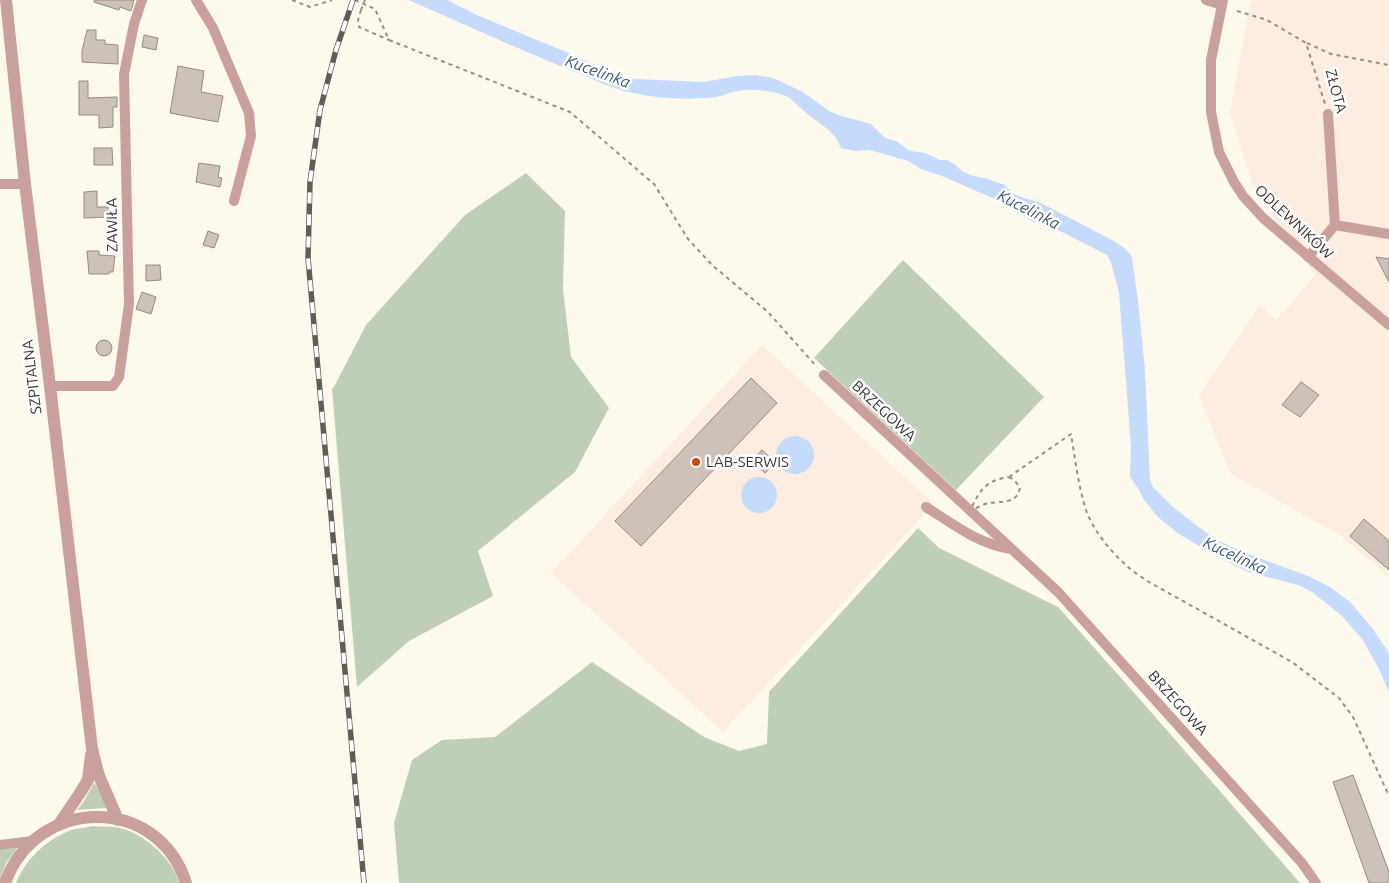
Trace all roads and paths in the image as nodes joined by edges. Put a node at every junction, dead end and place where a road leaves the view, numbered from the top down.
1 (6, 0) edge
2 (142, 0) edge
3 (196, 0) edge
4 (292, 0) edge
5 (332, 0) edge
6 (355, 0) edge
7 (365, 0) edge
8 (1206, 0) edge
9 (1222, 2) edge
10 (1237, 11) dead end
11 (389, 40) junction
12 (1306, 42) junction
13 (1389, 65) edge
14 (1328, 114) joint
15 (0, 184) edge
16 (25, 184) junction
17 (234, 201) dead end
18 (1335, 225) junction
19 (1389, 234) edge
20 (1308, 257) junction
21 (1389, 325) edge
22 (824, 375) joint
23 (50, 386) junction
24 (1010, 477) junction
25 (926, 507) dead end
26 (970, 511) junction
27 (1012, 550) junction
28 (92, 749) junction
29 (1389, 796) edge
30 (118, 820) junction
31 (59, 824) junction
32 (32, 841) junction
33 (0, 845) edge
34 (5, 883) edge
35 (186, 883) edge
36 (1316, 883) edge

1 - 16 street, SZPITALNA
2 - 23 street, ZAWIŁA
3 - 17 street
4 - 5 path
6 - 11 path
7 - 11 path, bridge
8 - 9 street
9 - 20 street, ODLEWNIKÓW
10 - 12 path
11 - 22 path
12 - 13 path
12 - 14 path, ZŁOTA
14 - 18 street, ZŁOTA
15 - 16 street
16 - 23 street, SZPITALNA
18 - 19 street
18 - 20 street
20 - 21 street, ODLEWNIKÓW
22 - 26 street, BRZEGOWA
23 - 28 street, SZPITALNA
24 - 26 path
24 - 26 path
24 - 29 path
25 - 27 street, BRZEGOWA
26 - 27 street, BRZEGOWA
27 - 36 street, BRZEGOWA
28 - 30 street, SZPITALNA
28 - 31 street, SZPITALNA
30 - 31 street
30 - 35 street
31 - 32 street
32 - 33 street
32 - 34 street

